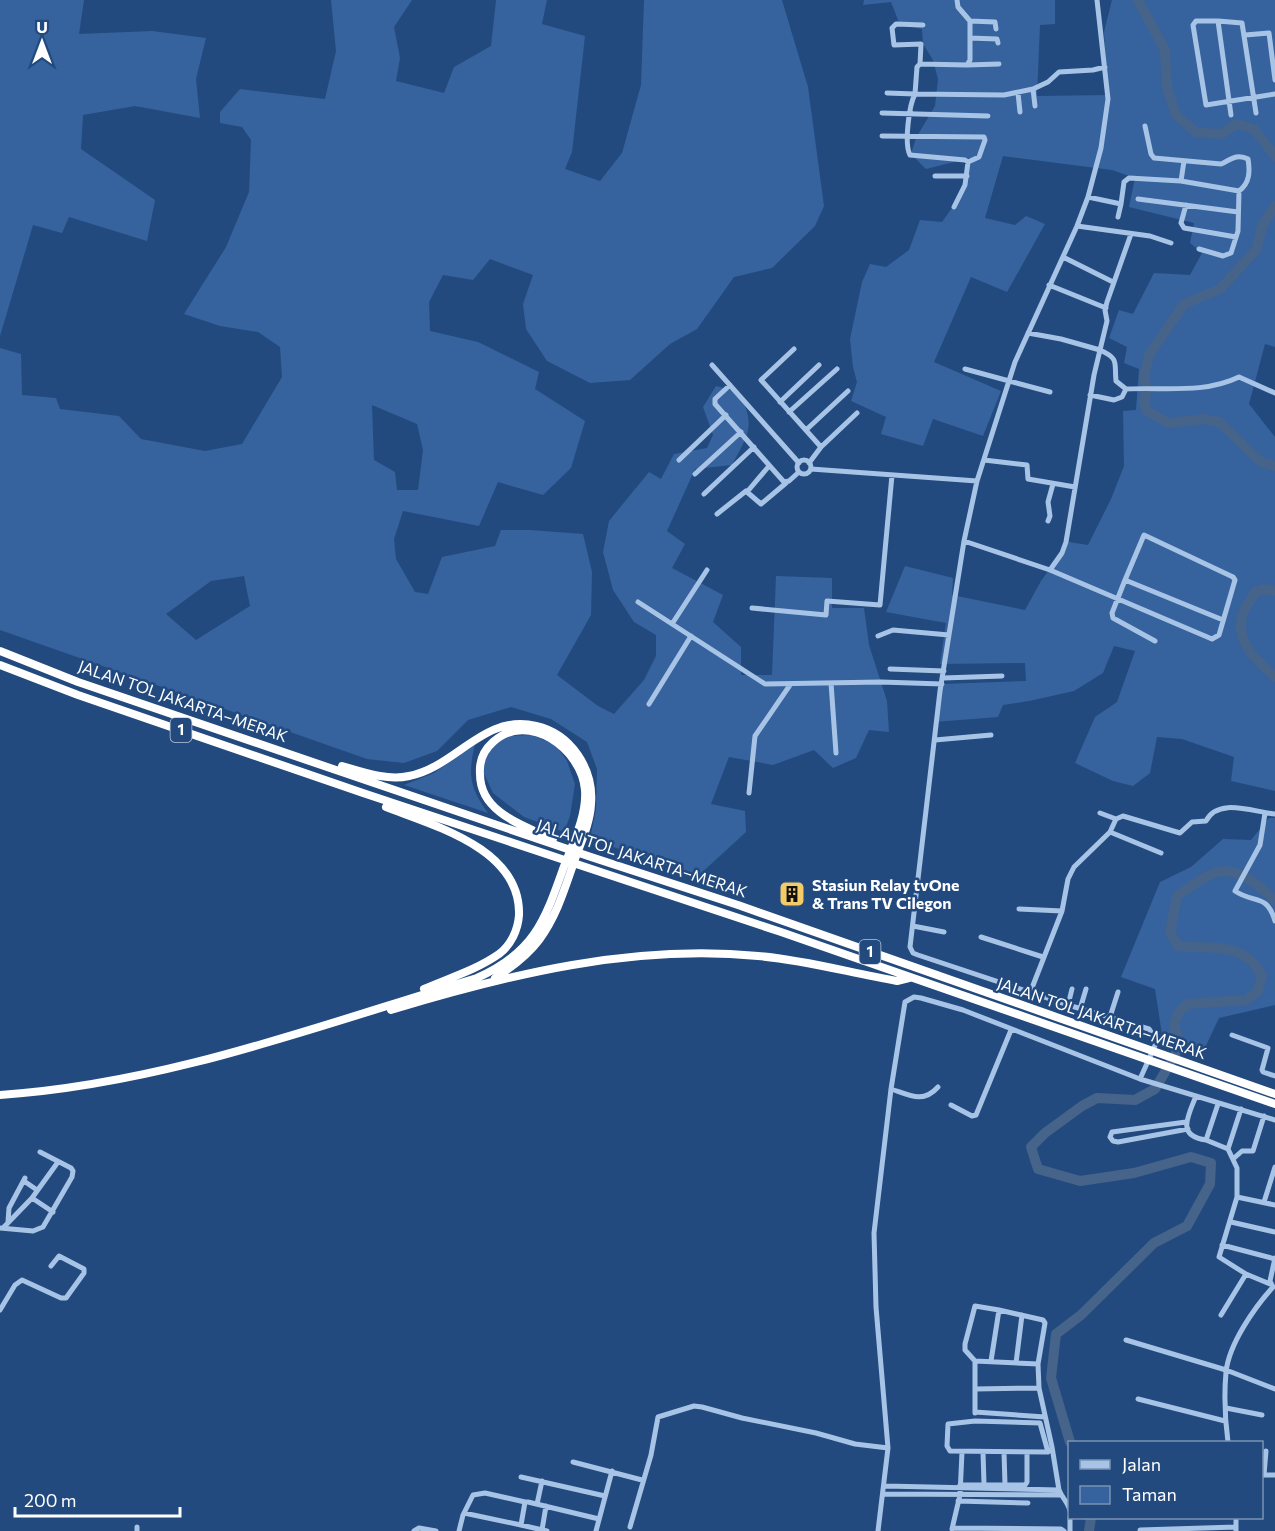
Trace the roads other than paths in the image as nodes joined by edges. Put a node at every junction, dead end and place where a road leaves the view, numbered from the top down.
1 (957, 0) edge
2 (1097, 0) edge
3 (970, 21) junction
4 (1218, 21) junction
5 (923, 25) dead end
6 (996, 29) dead end
7 (1245, 35) junction
8 (970, 38) junction
9 (998, 44) dead end
10 (920, 64) junction
11 (999, 64) dead end
12 (967, 65) junction
13 (1105, 67) junction
14 (1275, 80) edge
15 (1033, 89) junction
16 (887, 93) dead end
17 (1018, 93) junction
18 (915, 94) junction
19 (1275, 94) edge
20 (1254, 98) junction
21 (1230, 101) junction
22 (1035, 106) dead end
23 (1020, 112) dead end
24 (882, 113) dead end
25 (1256, 113) dead end
26 (910, 114) junction
27 (1231, 115) dead end
28 (988, 116) dead end
29 (1145, 126) dead end
30 (882, 136) dead end
31 (908, 136) junction
32 (1184, 161) junction
33 (968, 162) junction
34 (935, 176) dead end
35 (967, 176) junction
36 (1181, 181) junction
37 (1239, 191) junction
38 (1088, 197) junction
39 (1138, 199) dead end
40 (1120, 204) junction
41 (1186, 205) junction
42 (954, 207) dead end
43 (1238, 212) junction
44 (1118, 217) dead end
45 (1077, 226) junction
46 (1131, 234) junction
47 (1236, 237) junction
48 (1171, 243) dead end
49 (1199, 249) dead end
50 (1063, 256) junction
51 (1113, 282) junction
52 (1049, 285) junction
53 (1106, 309) junction
54 (1028, 333) junction
55 (794, 349) dead end
56 (1100, 350) junction
57 (712, 365) dead end
58 (819, 365) dead end
59 (837, 369) dead end
60 (965, 369) dead end
61 (1009, 380) junction
62 (730, 385) junction
63 (1128, 389) junction
64 (848, 392) dead end
65 (1050, 392) dead end
66 (1275, 393) edge
67 (1090, 395) junction
68 (780, 402) junction
69 (789, 412) junction
70 (857, 413) dead end
71 (726, 415) junction
72 (806, 430) junction
73 (741, 432) junction
74 (754, 447) junction
75 (822, 447) junction
76 (679, 460) dead end
77 (984, 460) junction
78 (799, 463) junction
79 (769, 466) junction
80 (810, 466) junction
81 (799, 472) junction
82 (695, 474) dead end
83 (892, 475) junction
84 (977, 481) junction
85 (786, 483) junction
86 (1053, 484) junction
87 (1075, 487) junction
88 (746, 491) junction
89 (704, 494) dead end
90 (717, 514) dead end
91 (1048, 522) dead end
92 (964, 541) junction
93 (707, 570) dead end
94 (1050, 570) junction
95 (1125, 580) junction
96 (1117, 599) junction
97 (638, 602) dead end
98 (752, 608) dead end
99 (1223, 620) junction
100 (672, 624) junction
101 (949, 635) junction
102 (692, 636) junction
103 (878, 636) dead end
104 (1155, 641) dead end
105 (0, 651) edge
106 (0, 665) edge
107 (890, 669) dead end
108 (1002, 676) dead end
109 (943, 678) junction
110 (831, 683) junction
111 (790, 684) junction
112 (649, 704) dead end
113 (991, 735) dead end
114 (935, 740) junction
115 (836, 753) dead end
116 (302, 757) junction
117 (363, 793) junction
118 (749, 793) dead end
119 (1100, 813) dead end
120 (1265, 813) junction
121 (1275, 814) edge
122 (1116, 819) junction
123 (582, 827) junction
124 (1110, 832) junction
125 (1161, 853) dead end
126 (591, 857) junction
127 (563, 882) junction
128 (1018, 909) dead end
129 (1062, 911) junction
130 (1275, 921) edge
131 (913, 926) junction
132 (944, 932) dead end
133 (981, 937) dead end
134 (1043, 957) junction
135 (909, 978) junction
136 (491, 981) junction
137 (1072, 989) dead end
138 (1086, 989) dead end
139 (1118, 992) dead end
140 (1030, 993) junction
141 (400, 1001) junction
142 (1068, 1005) junction
143 (1080, 1009) junction
144 (1110, 1017) junction
145 (1011, 1030) junction
146 (1233, 1035) dead end
147 (1146, 1054) junction
148 (1197, 1072) junction
149 (1275, 1076) edge
150 (1142, 1079) junction
151 (938, 1088) dead end
152 (891, 1089) junction
153 (1275, 1094) edge
154 (0, 1095) edge
155 (1193, 1096) junction
156 (0, 1100) edge
157 (1218, 1104) junction
158 (1275, 1104) edge
159 (951, 1105) dead end
160 (1241, 1109) junction
161 (1264, 1116) junction
162 (1275, 1120) edge
163 (1186, 1122) junction
164 (1188, 1129) junction
165 (1206, 1140) junction
166 (1228, 1149) junction
167 (40, 1152) dead end
168 (1233, 1159) junction
169 (58, 1162) junction
170 (1275, 1167) edge
171 (37, 1190) junction
172 (1237, 1197) junction
173 (32, 1198) junction
174 (1264, 1202) junction
175 (1275, 1205) edge
176 (52, 1212) junction
177 (8, 1222) junction
178 (1231, 1222) junction
179 (1, 1228) edge
180 (1275, 1232) edge
181 (1222, 1245) junction
182 (1275, 1258) edge
183 (51, 1266) dead end
184 (1246, 1274) junction
185 (1273, 1286) edge
186 (1268, 1292) junction
187 (1275, 1296) edge
188 (0, 1310) edge
189 (999, 1310) junction
190 (1022, 1316) junction
191 (1221, 1316) dead end
192 (1126, 1340) dead end
193 (975, 1361) junction
194 (991, 1361) junction
195 (1016, 1363) junction
196 (1038, 1364) junction
197 (1226, 1371) junction
198 (1039, 1388) junction
199 (975, 1389) junction
200 (1275, 1389) edge
201 (1138, 1399) dead end
202 (1226, 1408) junction
203 (975, 1412) junction
204 (1262, 1415) dead end
205 (1045, 1416) junction
206 (975, 1421) junction
207 (1226, 1421) junction
208 (1228, 1441) edge
209 (888, 1448) junction
210 (1266, 1451) dead end
211 (962, 1452) junction
212 (983, 1452) junction
213 (1004, 1452) junction
214 (1027, 1452) junction
215 (573, 1462) dead end
216 (612, 1471) junction
217 (1263, 1475) edge
218 (1275, 1475) edge
219 (521, 1477) dead end
220 (642, 1480) junction
221 (542, 1481) junction
222 (984, 1484) junction
223 (1005, 1485) junction
224 (885, 1486) junction
225 (907, 1486) junction
226 (948, 1492) junction
227 (959, 1492) junction
228 (1060, 1493) junction
229 (884, 1494) junction
230 (907, 1495) junction
231 (605, 1496) junction
232 (525, 1502) junction
233 (1028, 1503) dead end
234 (537, 1504) junction
235 (546, 1506) junction
236 (1068, 1506) edge
237 (464, 1513) junction
238 (599, 1519) junction
239 (521, 1524) junction
240 (630, 1527) dead end
241 (529, 1529) edge
242 (952, 1529) edge
243 (1236, 1529) edge
244 (544, 1530) edge
245 (1140, 1530) edge
246 (414, 1531) edge
247 (436, 1531) edge
248 (459, 1531) edge
249 (596, 1531) edge
250 (878, 1531) edge
251 (1064, 1531) edge

1 - 3 street
2 - 13 street
3 - 6 street
3 - 8 street
4 - 7 street
4 - 21 street
4 - 21 street
5 - 10 street
7 - 14 street
7 - 20 street
8 - 9 street
8 - 12 street
10 - 12 street
10 - 18 street
11 - 12 street
13 - 15 street
13 - 38 street
15 - 17 street
15 - 22 street
16 - 18 street
17 - 18 street
17 - 23 street
18 - 26 street
19 - 20 street
20 - 21 street
20 - 25 street
21 - 27 street
24 - 26 street
26 - 28 street
26 - 31 street
29 - 32 street
30 - 31 street
31 - 33 street
31 - 33 street
32 - 36 street
32 - 37 street
33 - 35 street
34 - 35 street
35 - 42 street
36 - 37 street
36 - 40 street
37 - 43 street
38 - 40 street
38 - 45 street
39 - 41 street
40 - 44 street
41 - 43 street
41 - 47 street
43 - 47 street
45 - 46 street
45 - 50 street
46 - 48 street
46 - 51 street
47 - 49 street
50 - 51 street
50 - 52 street
51 - 53 street
52 - 53 street
52 - 54 street
53 - 56 street
54 - 56 street
54 - 61 street
55 - 68 street
56 - 63 street
56 - 67 street
57 - 62 street
58 - 68 street
59 - 69 street
60 - 61 street
61 - 65 street
61 - 77 street
62 - 71 street
62 - 78 street
63 - 66 street
63 - 67 street
64 - 72 street
67 - 87 street
68 - 69 street
69 - 72 street
70 - 75 street
71 - 73 street
71 - 76 street
72 - 75 street
73 - 74 street
73 - 82 street
74 - 79 street
74 - 89 street
75 - 80 street
77 - 84 street
77 - 86 street
78 - 80 street
78 - 81 street
79 - 85 street
79 - 88 street
80 - 81 street
80 - 83 street
81 - 85 street
83 - 84 street
83 - 98 street
84 - 92 street
85 - 88 street
86 - 87 street
86 - 91 street
87 - 94 street
88 - 90 street
92 - 94 street
92 - 101 street
93 - 100 street
94 - 96 street
95 - 96 street
95 - 99 street
95 - 99 street
96 - 99 street
96 - 104 street
97 - 100 street
100 - 102 street
101 - 103 street
101 - 109 street
102 - 111 street
102 - 112 street
105 - 116 highway, JALAN TOL JAKARTA–MERAK / 1
106 - 117 highway, JALAN TOL JAKARTA–MERAK / 1
107 - 109 street
108 - 109 street
109 - 110 street
109 - 114 street
110 - 111 street
110 - 115 street
111 - 118 street
113 - 114 street
114 - 131 street
116 - 123 highway
116 - 126 highway, JALAN TOL JAKARTA–MERAK / 1
117 - 135 highway, JALAN TOL JAKARTA–MERAK / 1
117 - 141 highway
119 - 122 street
120 - 121 street
120 - 122 street
120 - 130 street
122 - 124 street
123 - 126 highway
123 - 127 highway
124 - 125 street
124 - 129 street
126 - 147 highway, JALAN TOL JAKARTA–MERAK / 1
127 - 136 highway
127 - 141 highway
128 - 129 street
129 - 134 street
131 - 132 street
131 - 140 street
133 - 134 street
134 - 140 street
135 - 136 highway
135 - 147 highway, JALAN TOL JAKARTA–MERAK / 1
136 - 156 highway
137 - 142 street
138 - 143 street
139 - 144 street
140 - 142 street
141 - 154 highway
142 - 143 street
143 - 144 street
144 - 150 street
145 - 150 street
145 - 152 street
145 - 159 street
146 - 149 street
147 - 148 highway, JALAN TOL JAKARTA–MERAK / 1
148 - 153 highway, JALAN TOL JAKARTA–MERAK / 1
148 - 158 highway, JALAN TOL JAKARTA–MERAK / 1
150 - 155 street
151 - 152 street
152 - 209 street
155 - 157 street
155 - 163 street
157 - 160 street
157 - 165 street
160 - 161 street
160 - 166 street
161 - 162 street
161 - 168 street
163 - 164 street
163 - 164 street
164 - 165 street
165 - 166 street
166 - 168 street
167 - 169 street
168 - 172 street
169 - 171 street
169 - 176 street
170 - 174 street
171 - 173 street
171 - 177 street
172 - 174 street
172 - 178 street
173 - 176 street
173 - 177 street
174 - 175 street
176 - 179 street
177 - 179 street
178 - 180 street
178 - 181 street
181 - 182 street
181 - 184 street
182 - 185 street
183 - 188 street
184 - 185 street
184 - 191 street
185 - 186 street
186 - 187 street
186 - 197 street
189 - 190 street
189 - 193 street
189 - 194 street
190 - 195 street
190 - 196 street
192 - 197 street
193 - 194 street
193 - 199 street
194 - 195 street
195 - 196 street
196 - 198 street
197 - 200 street
197 - 202 street
198 - 199 street
198 - 205 street
199 - 203 street
201 - 207 street
202 - 204 street
202 - 207 street
203 - 205 street
203 - 206 street
205 - 228 street
206 - 211 street
206 - 214 street
207 - 208 street
209 - 220 street
209 - 224 street
210 - 217 street
211 - 212 street
211 - 227 street
212 - 213 street
212 - 222 street
213 - 214 street
213 - 223 street
214 - 223 street
215 - 216 street
216 - 220 street
216 - 231 street
217 - 218 street
219 - 221 street
220 - 240 street
221 - 231 street
221 - 234 street
222 - 223 street
222 - 227 street
224 - 225 street
224 - 229 street
225 - 226 street
225 - 230 street
226 - 227 street
226 - 230 street
227 - 228 street
227 - 233 street
227 - 242 street
228 - 236 street
229 - 230 street
229 - 250 street
231 - 238 street
232 - 234 street
232 - 237 street
232 - 239 street
234 - 235 street
235 - 238 street
235 - 244 street
237 - 239 street
237 - 248 street
238 - 249 street
239 - 241 street
241 - 244 street
242 - 251 street
243 - 245 street
246 - 247 street

